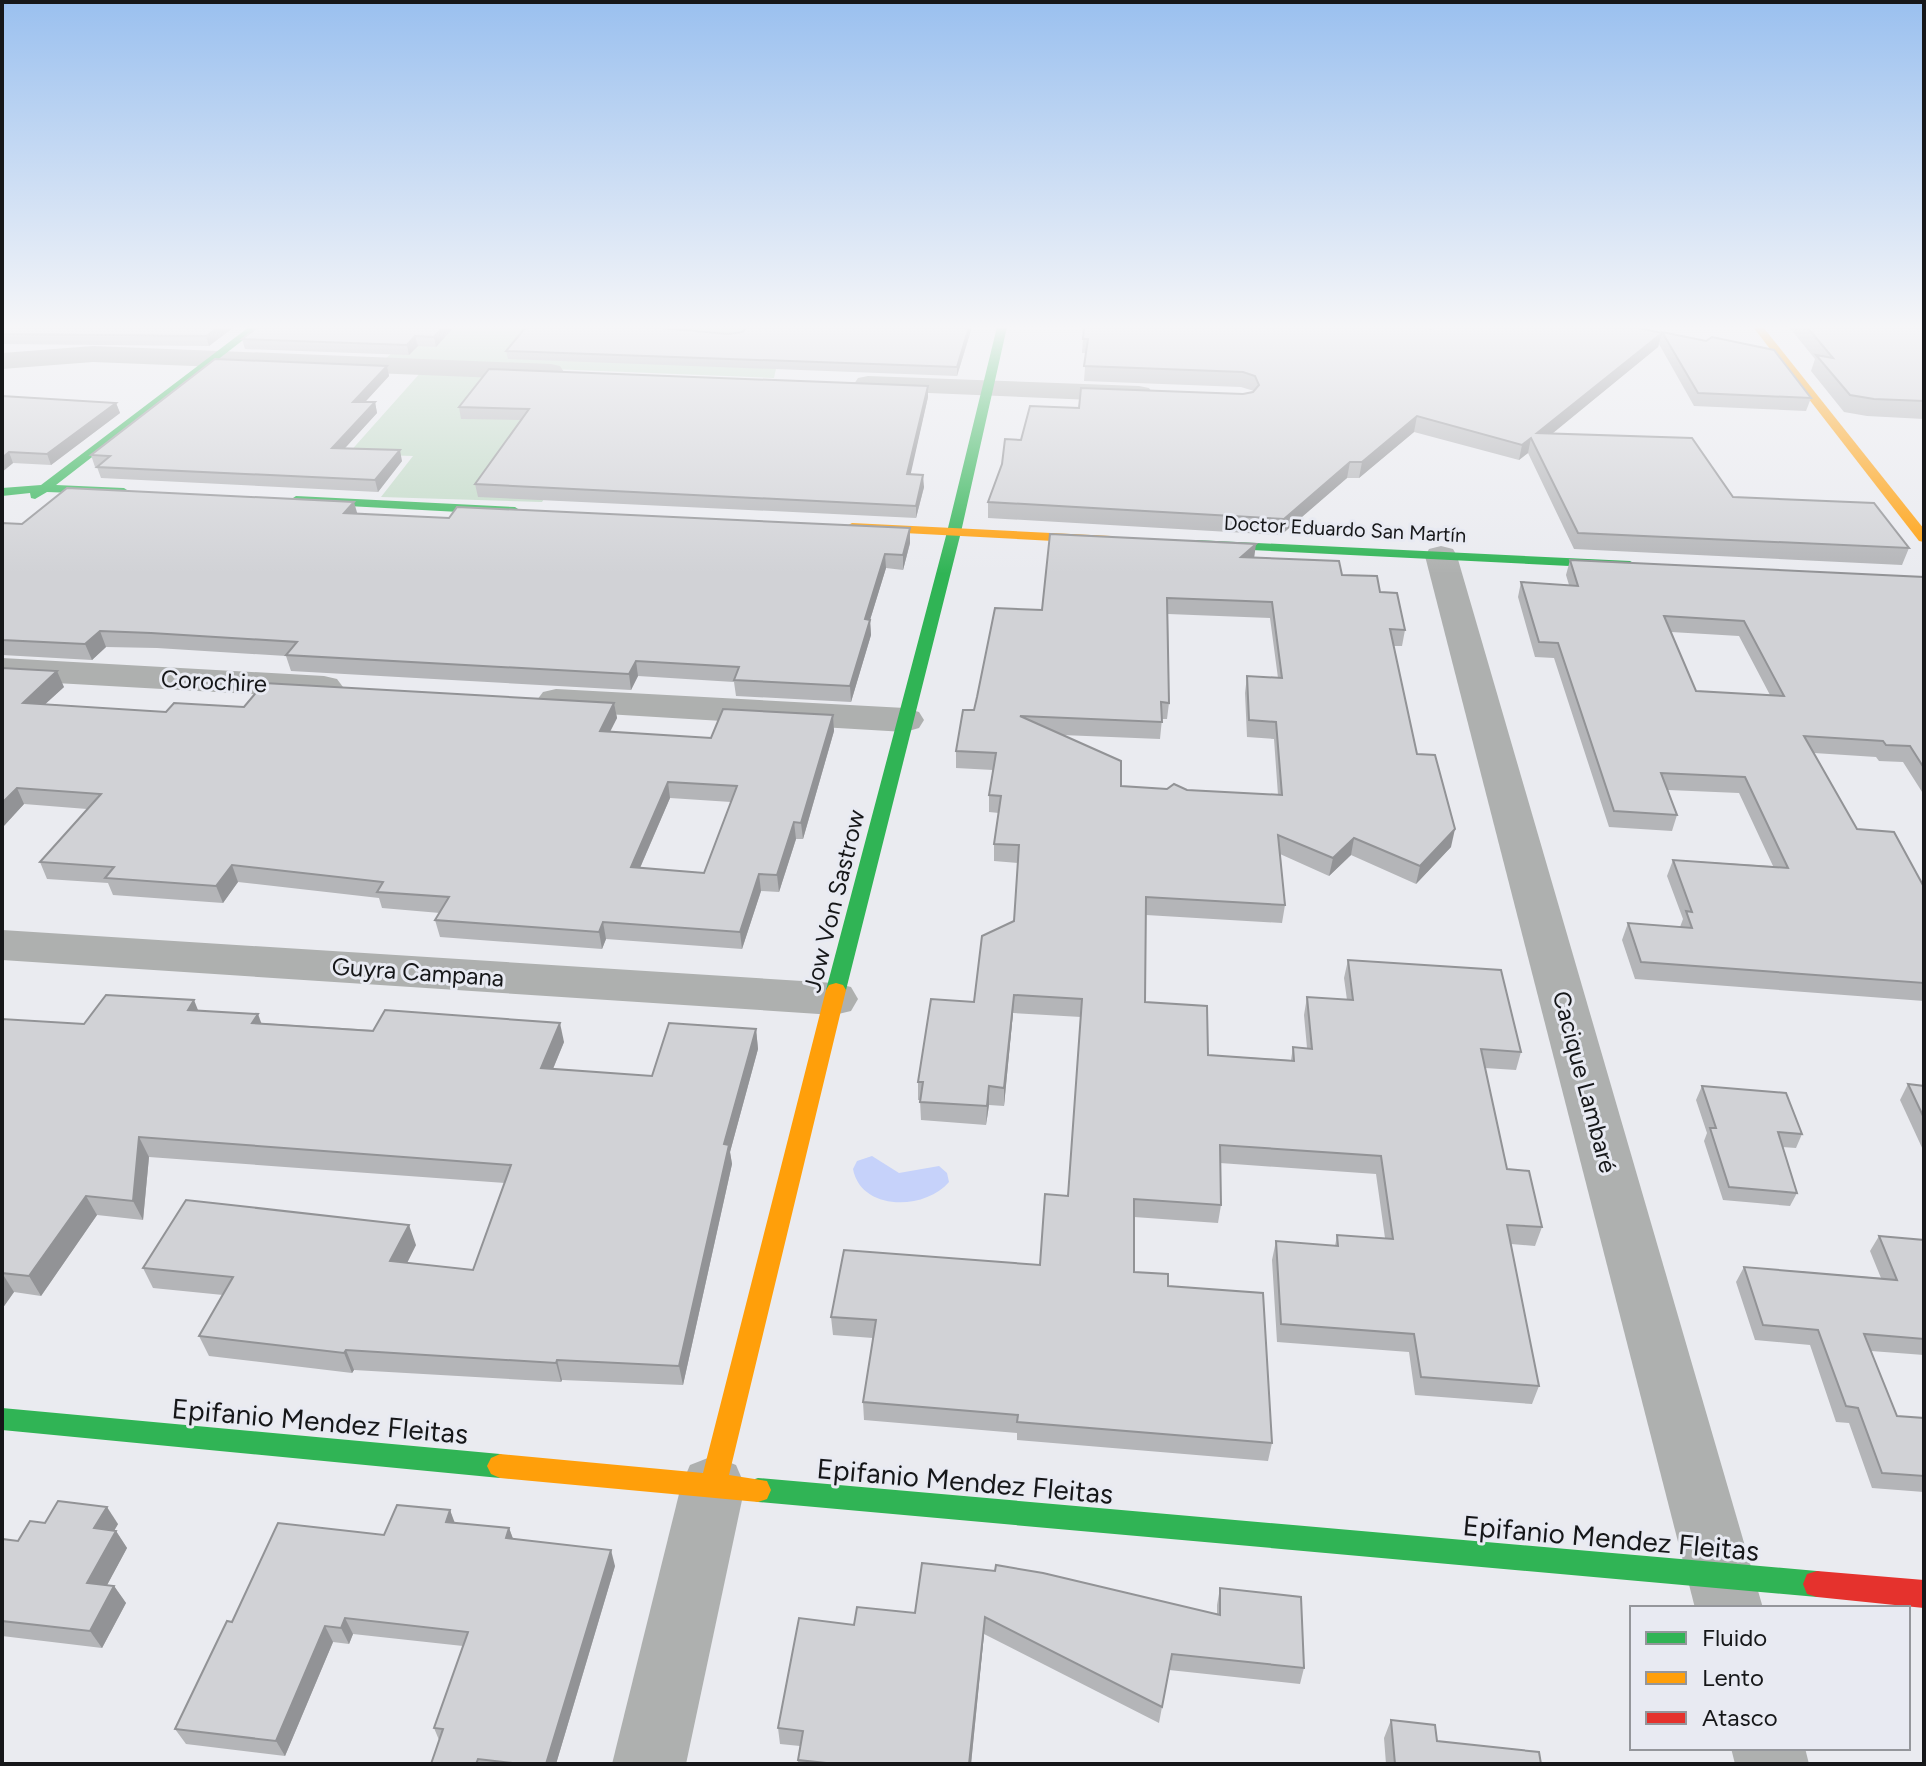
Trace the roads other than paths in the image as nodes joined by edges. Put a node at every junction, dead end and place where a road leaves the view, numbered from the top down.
1 (146, 409) edge
2 (982, 409) edge
3 (1823, 409) edge
4 (44, 488) junction
5 (2, 492) edge
6 (140, 493) edge
7 (284, 500) edge
8 (539, 512) edge
9 (13, 513) dead end
10 (826, 526) edge
11 (954, 532) junction
12 (1924, 538) edge
13 (1127, 541) edge
14 (1174, 543) edge
15 (1441, 556) junction
16 (1644, 566) edge
17 (2, 669) edge
18 (351, 689) edge
19 (525, 698) edge
20 (905, 720) junction
21 (2, 945) edge
22 (834, 999) junction
23 (2, 1419) edge
24 (713, 1486) junction
25 (1724, 1592) edge
26 (1924, 1594) edge
27 (649, 1764) edge

1 - 4 street
2 - 11 street, Jow Von Sastrow
3 - 12 street
4 - 5 street
4 - 6 street
4 - 9 street
7 - 8 street
10 - 11 street
11 - 13 street
11 - 20 street, Jow Von Sastrow
14 - 15 street, Doctor Eduardo San Martín
15 - 16 street, Doctor Eduardo San Martín
15 - 25 street, Cacique Lambaré
17 - 18 street, Corochire
19 - 20 street
20 - 22 street, Jow Von Sastrow
21 - 22 street, Guyra Campana
22 - 24 street, Jow Von Sastrow
23 - 24 street, Epifanio Mendez Fleitas
24 - 25 street, Epifanio Mendez Fleitas
24 - 27 street
25 - 26 street, Epifanio Mendez Fleitas

